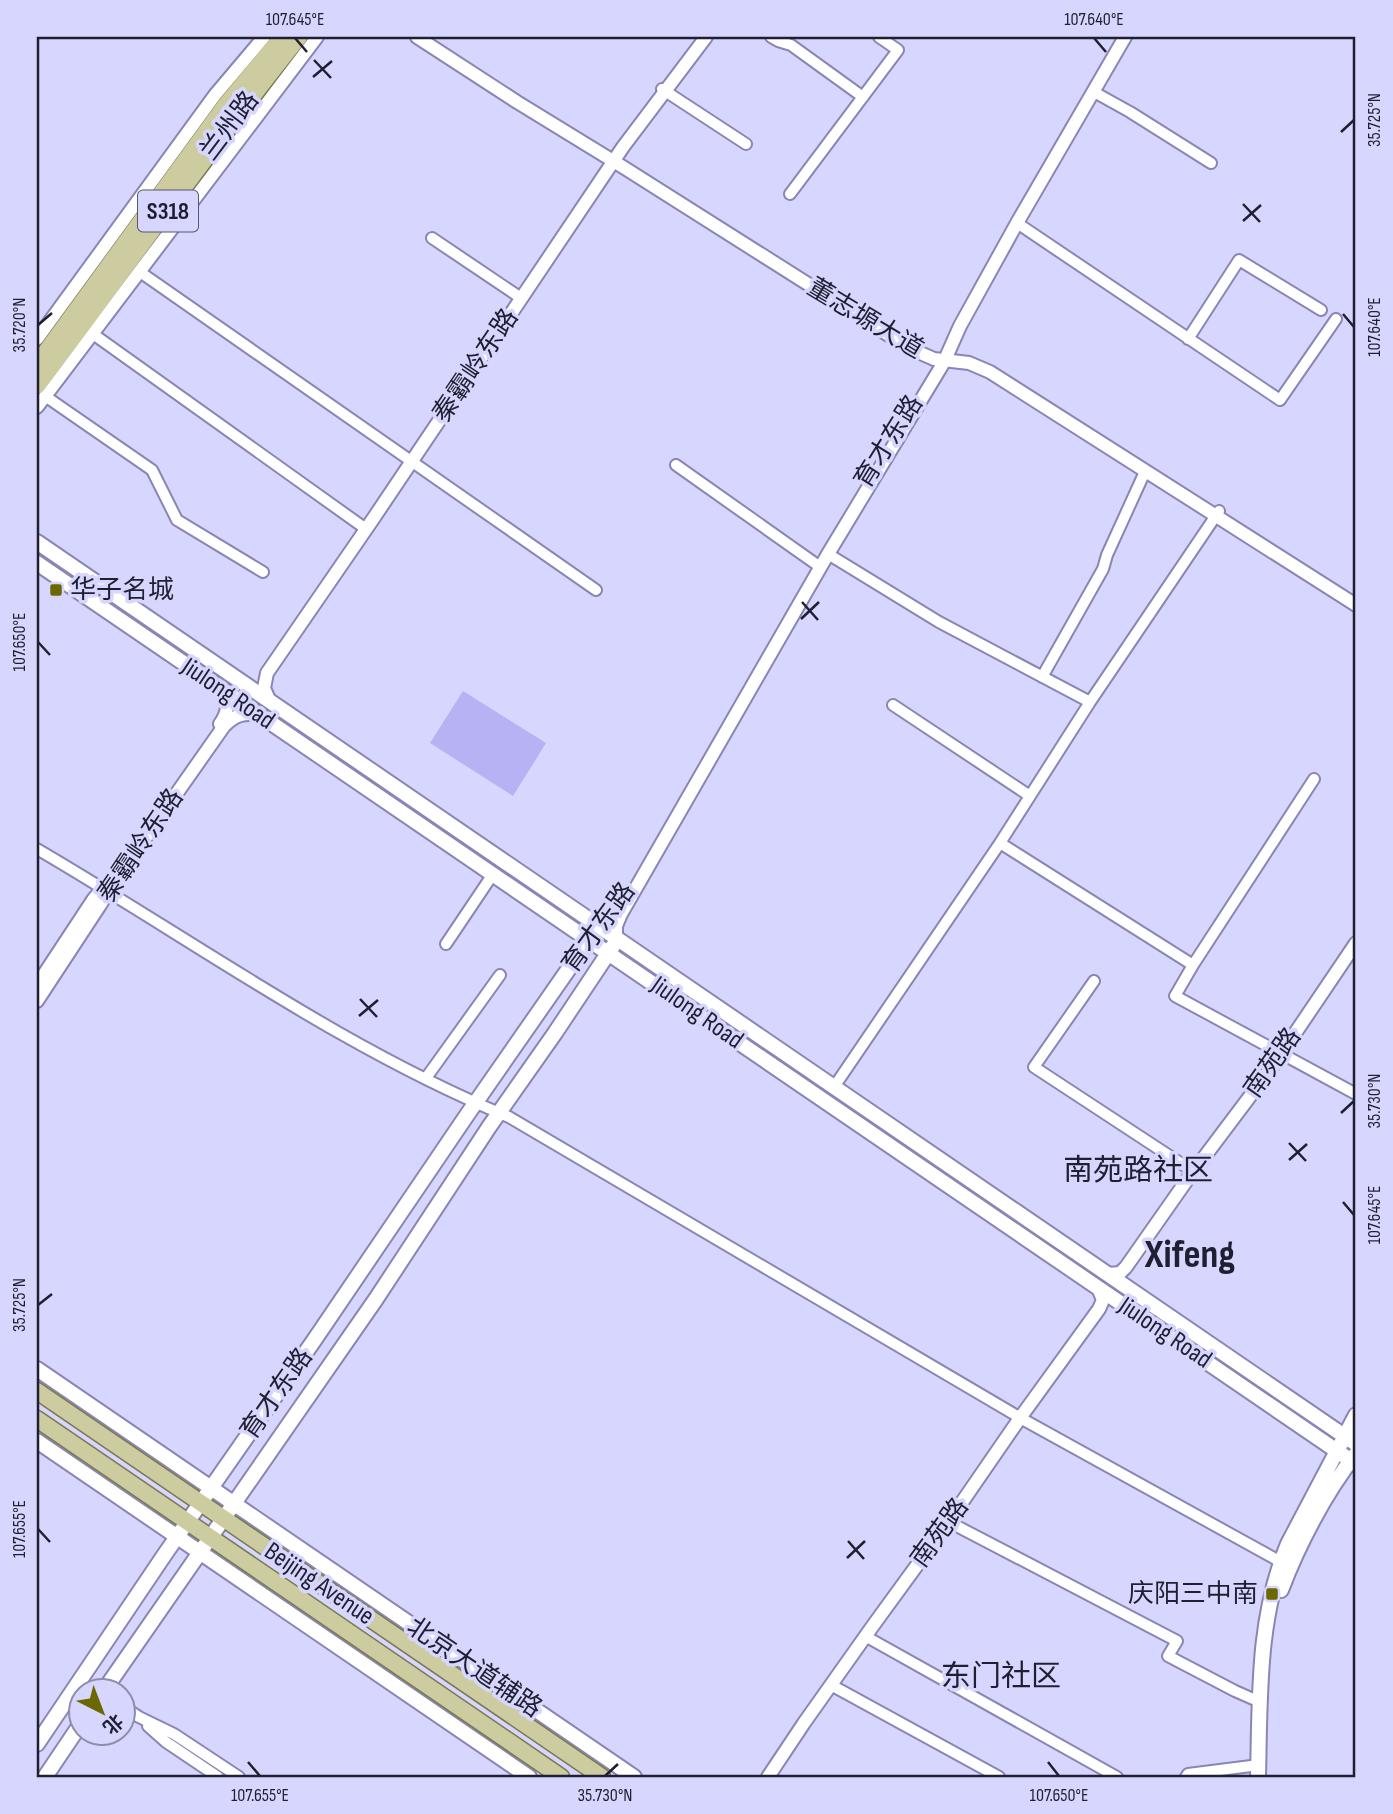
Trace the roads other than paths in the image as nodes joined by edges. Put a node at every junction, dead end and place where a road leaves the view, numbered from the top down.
1 (264, 37) edge
2 (282, 37) edge
3 (299, 37) edge
4 (317, 37) edge
5 (417, 37) edge
6 (425, 37) edge
7 (704, 37) edge
8 (771, 37) edge
9 (879, 37) edge
10 (1119, 37) edge
11 (1125, 37) edge
12 (794, 41) edge
13 (663, 90) junction
14 (1094, 92) junction
15 (863, 97) junction
16 (746, 144) dead end
17 (613, 159) junction
18 (1211, 163) dead end
19 (790, 194) dead end
20 (1017, 223) junction
21 (432, 238) dead end
22 (140, 272) junction
23 (520, 297) junction
24 (1321, 310) dead end
25 (1336, 319) dead end
26 (93, 334) junction
27 (37, 339) edge
28 (1188, 339) junction
29 (943, 357) junction
30 (37, 363) edge
31 (39, 396) edge
32 (410, 461) junction
33 (676, 465) dead end
34 (1143, 476) dead end
35 (1217, 513) junction
36 (365, 528) junction
37 (37, 542) edge
38 (828, 554) junction
39 (37, 563) edge
40 (816, 564) junction
41 (262, 572) dead end
42 (596, 590) dead end
43 (1356, 599) edge
44 (1356, 604) edge
45 (234, 677) junction
46 (1042, 677) junction
47 (221, 689) junction
48 (270, 702) junction
49 (1090, 702) junction
50 (893, 705) dead end
51 (259, 715) junction
52 (1314, 779) dead end
53 (1030, 796) junction
54 (1000, 843) junction
55 (37, 849) edge
56 (493, 874) junction
57 (106, 890) junction
58 (600, 928) junction
59 (616, 938) junction
60 (589, 939) junction
61 (1356, 943) edge
62 (446, 944) dead end
63 (1356, 950) edge
64 (609, 953) junction
65 (1193, 965) junction
66 (500, 975) dead end
67 (1094, 981) dead end
68 (37, 985) edge
69 (37, 1001) edge
70 (1283, 1054) junction
71 (426, 1078) junction
72 (834, 1087) junction
73 (1356, 1094) edge
74 (475, 1103) junction
75 (499, 1113) junction
76 (1195, 1173) junction
77 (1108, 1275) junction
78 (1098, 1288) junction
79 (1132, 1291) junction
80 (1122, 1304) junction
81 (37, 1369) edge
82 (37, 1391) edge
83 (1356, 1415) edge
84 (37, 1419) edge
85 (1022, 1419) junction
86 (1350, 1440) edge
87 (37, 1441) edge
88 (1337, 1451) junction
89 (1354, 1460) edge
90 (211, 1488) junction
91 (201, 1503) junction
92 (234, 1504) junction
93 (224, 1519) junction
94 (187, 1522) junction
95 (950, 1523) junction
96 (177, 1537) junction
97 (210, 1538) junction
98 (200, 1553) junction
99 (1280, 1562) junction
100 (867, 1637) junction
101 (113, 1678) edge
102 (833, 1686) junction
103 (1260, 1702) junction
104 (136, 1715) edge
105 (139, 1717) junction
106 (37, 1744) edge
107 (66, 1746) edge
108 (1097, 1773) edge
109 (1261, 1773) edge
110 (46, 1777) edge
111 (218, 1777) edge
112 (239, 1777) edge
113 (528, 1777) edge
114 (561, 1777) edge
115 (602, 1777) edge
116 (634, 1777) edge
117 (771, 1777) edge
118 (999, 1777) edge
119 (1117, 1777) edge
120 (1185, 1777) edge

1 - 27 street
2 - 30 main road, 兰州路 / S318
3 - 31 main road, 兰州路 / S318
4 - 22 street
5 - 17 street, 董志塬大道
6 - 17 street, 董志塬大道
7 - 13 street, 秦霸岭东路
8 - 12 street
9 - 15 street
10 - 29 street, 育才东路
11 - 14 street, 育才东路
12 - 15 street
13 - 16 street
13 - 17 street, 秦霸岭东路
14 - 18 street
14 - 20 street, 育才东路
15 - 19 street
17 - 23 street, 秦霸岭东路
17 - 29 street, 董志塬大道
20 - 28 street
20 - 29 street, 育才东路
21 - 23 street
22 - 26 street
22 - 32 street
23 - 32 street, 秦霸岭东路
24 - 28 street
25 - 28 street
26 - 31 street
26 - 36 street
29 - 35 street, 董志塬大道
29 - 38 street, 育才东路
29 - 40 street, 育才东路
31 - 41 street
32 - 36 street, 秦霸岭东路
32 - 42 street
33 - 40 street
34 - 46 street
35 - 43 street, 董志塬大道
35 - 44 street, 董志塬大道
35 - 49 street
36 - 45 street, 秦霸岭东路
36 - 48 street, 秦霸岭东路
37 - 45 main road, Jiulong Road
38 - 46 street
38 - 59 street, 育才东路
39 - 47 main road, Jiulong Road
40 - 58 street, 育才东路
45 - 48 main road, Jiulong Road
46 - 49 street
47 - 51 main road, Jiulong Road
47 - 57 street, 秦霸岭东路
48 - 58 main road, Jiulong Road
49 - 53 street
50 - 53 street
51 - 56 main road, Jiulong Road
51 - 57 street, 秦霸岭东路
52 - 65 street
53 - 54 street
54 - 65 street
54 - 72 street
55 - 57 street
56 - 60 main road, Jiulong Road
56 - 62 street
57 - 68 street, 秦霸岭东路
57 - 69 street, 秦霸岭东路
57 - 71 street
58 - 59 main road, Jiulong Road
58 - 60 main road, 育才东路
59 - 64 main road, 育才东路
59 - 72 main road, Jiulong Road
60 - 64 main road, Jiulong Road
60 - 74 main road, 育才东路
61 - 70 street, 南苑路
63 - 70 street, 南苑路
64 - 75 main road, 育才东路
64 - 78 main road, Jiulong Road
65 - 70 street
66 - 71 street
67 - 76 street
70 - 73 street
70 - 76 street, 南苑路
71 - 74 street
72 - 77 main road, Jiulong Road
74 - 75 street
74 - 90 main road, 育才东路
75 - 85 street
75 - 92 main road, 育才东路
76 - 77 street, 南苑路
76 - 79 street, 南苑路
77 - 79 main road, Jiulong Road
78 - 80 main road, Jiulong Road
78 - 85 street, 南苑路
79 - 86 main road, Jiulong Road
80 - 85 street, 南苑路
80 - 88 main road, Jiulong Road
81 - 90 main road, 北京大道辅路
82 - 91 main road, Beijing Avenue
83 - 86 main road
84 - 94 main road, Beijing Avenue
85 - 95 street, 南苑路
85 - 99 street
86 - 88 main road
87 - 96 main road
88 - 89 main road, Jiulong Road
88 - 99 main road
89 - 109 main road
90 - 91 main road, 育才东路
90 - 92 main road, 北京大道辅路
91 - 93 main road, Beijing Avenue
91 - 94 main road, 育才东路
92 - 93 main road, 育才东路
92 - 116 main road, 北京大道辅路
93 - 97 main road, 育才东路
93 - 115 main road, Beijing Avenue
94 - 96 main road, 育才东路
94 - 97 main road, Beijing Avenue
95 - 100 street, 南苑路
95 - 103 street
96 - 98 main road
96 - 106 main road, 育才东路
97 - 98 main road, 育才东路
97 - 114 main road, Beijing Avenue
98 - 101 main road, 育才东路
98 - 113 main road
99 - 103 main road
100 - 102 street, 南苑路
100 - 108 street
102 - 117 street, 南苑路
102 - 118 street
103 - 109 main road
104 - 105 street
105 - 111 street
105 - 112 street
107 - 110 main road
108 - 119 street
109 - 120 street

